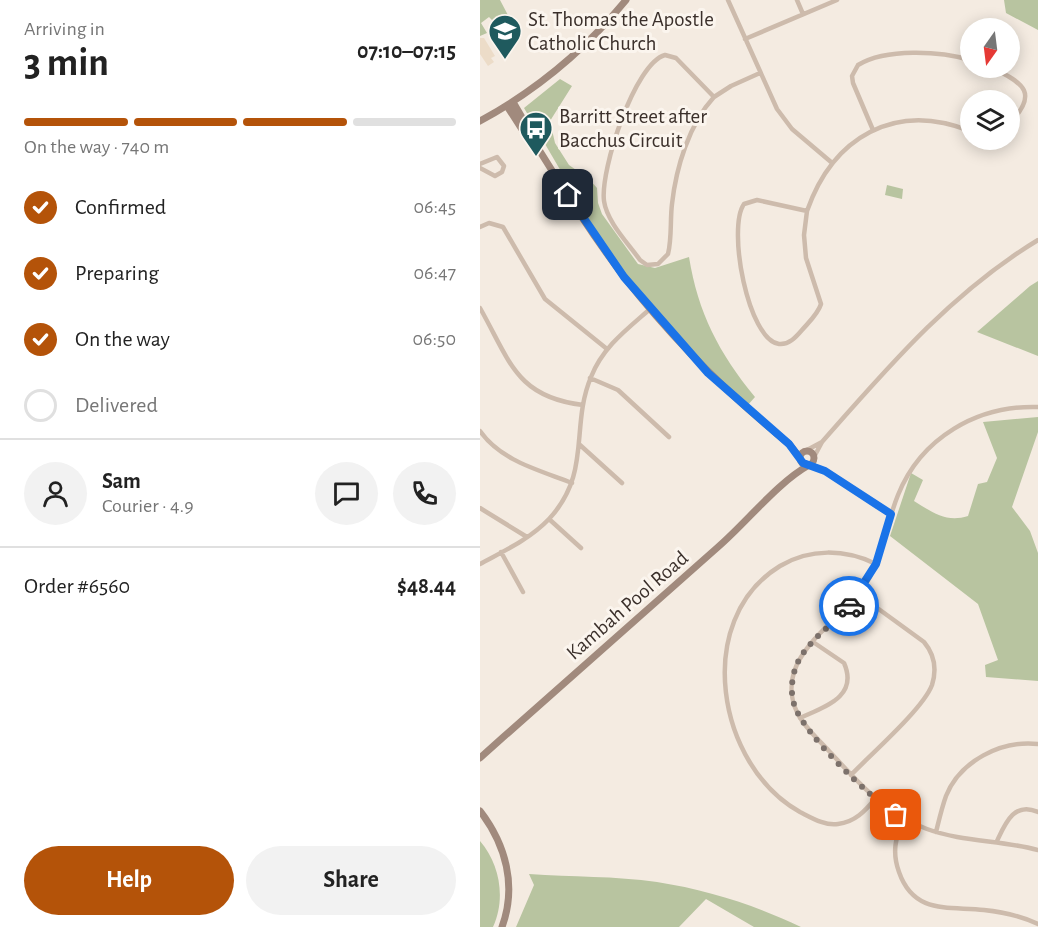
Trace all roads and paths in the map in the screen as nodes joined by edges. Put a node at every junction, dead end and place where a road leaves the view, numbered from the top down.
1 (626, 0) edge
2 (728, 0) edge
3 (797, 0) edge
4 (837, 0) edge
5 (803, 14) junction
6 (745, 39) junction
7 (960, 58) edge
8 (760, 73) junction
9 (1011, 78) edge
10 (714, 97) junction
11 (510, 104) junction
12 (1020, 114) edge
13 (480, 121) edge
14 (960, 128) edge
15 (873, 130) junction
16 (831, 162) junction
17 (480, 166) edge
18 (807, 211) junction
19 (480, 227) edge
20 (1038, 240) edge
21 (480, 308) edge
22 (650, 309) junction
23 (607, 349) junction
24 (590, 378) junction
25 (583, 405) junction
26 (1038, 407) edge
27 (480, 431) edge
28 (669, 436) dead end
29 (822, 442) junction
30 (789, 444) junction
31 (580, 445) junction
32 (806, 451) junction
33 (814, 457) junction
34 (800, 459) junction
35 (809, 465) junction
36 (825, 471) junction
37 (794, 473) junction
38 (572, 483) junction
39 (622, 483) dead end
40 (480, 508) edge
41 (891, 514) junction
42 (549, 519) junction
43 (527, 537) junction
44 (581, 548) dead end
45 (501, 552) junction
46 (480, 564) edge
47 (876, 564) junction
48 (523, 592) dead end
49 (858, 594) junction
50 (813, 642) junction
51 (800, 718) junction
52 (1038, 744) edge
53 (480, 758) edge
54 (851, 775) junction
55 (875, 799) junction
56 (480, 811) edge
57 (1038, 812) edge
58 (904, 819) junction
59 (936, 832) junction
60 (997, 841) junction
61 (1038, 850) edge
62 (1038, 924) edge
63 (502, 927) edge

1 - 11 street
2 - 6 street
3 - 5 street
4 - 5 street
5 - 6 street
6 - 8 street
7 - 15 street
8 - 10 street
8 - 16 street
9 - 12 street
10 - 10 street
11 - 13 street
11 - 22 street
14 - 15 street
15 - 16 street
16 - 18 street
17 - 17 street
18 - 18 street
19 - 23 street
20 - 29 street
21 - 25 street
22 - 23 street
22 - 30 street
23 - 24 street
24 - 25 street
24 - 28 street
25 - 31 street
26 - 41 street
27 - 38 street
29 - 32 street
29 - 33 street
30 - 32 street
30 - 34 street
31 - 38 street
31 - 39 street
32 - 33 street
32 - 34 street, Kambah Pool Road
33 - 35 street
33 - 36 street
34 - 35 street
34 - 37 street, Kambah Pool Road
35 - 36 street
35 - 37 street, Kambah Pool Road
36 - 41 street
37 - 53 street, Kambah Pool Road
38 - 42 street
40 - 43 street
41 - 47 street
42 - 43 street
42 - 44 street
43 - 45 street
45 - 46 street
45 - 48 street
47 - 49 street
47 - 55 street
49 - 50 street
49 - 54 street
50 - 51 street
50 - 51 street
51 - 54 street
52 - 59 street
54 - 55 street
55 - 58 street
56 - 63 street
57 - 60 street
58 - 59 street
58 - 62 street
59 - 60 street
60 - 61 street

